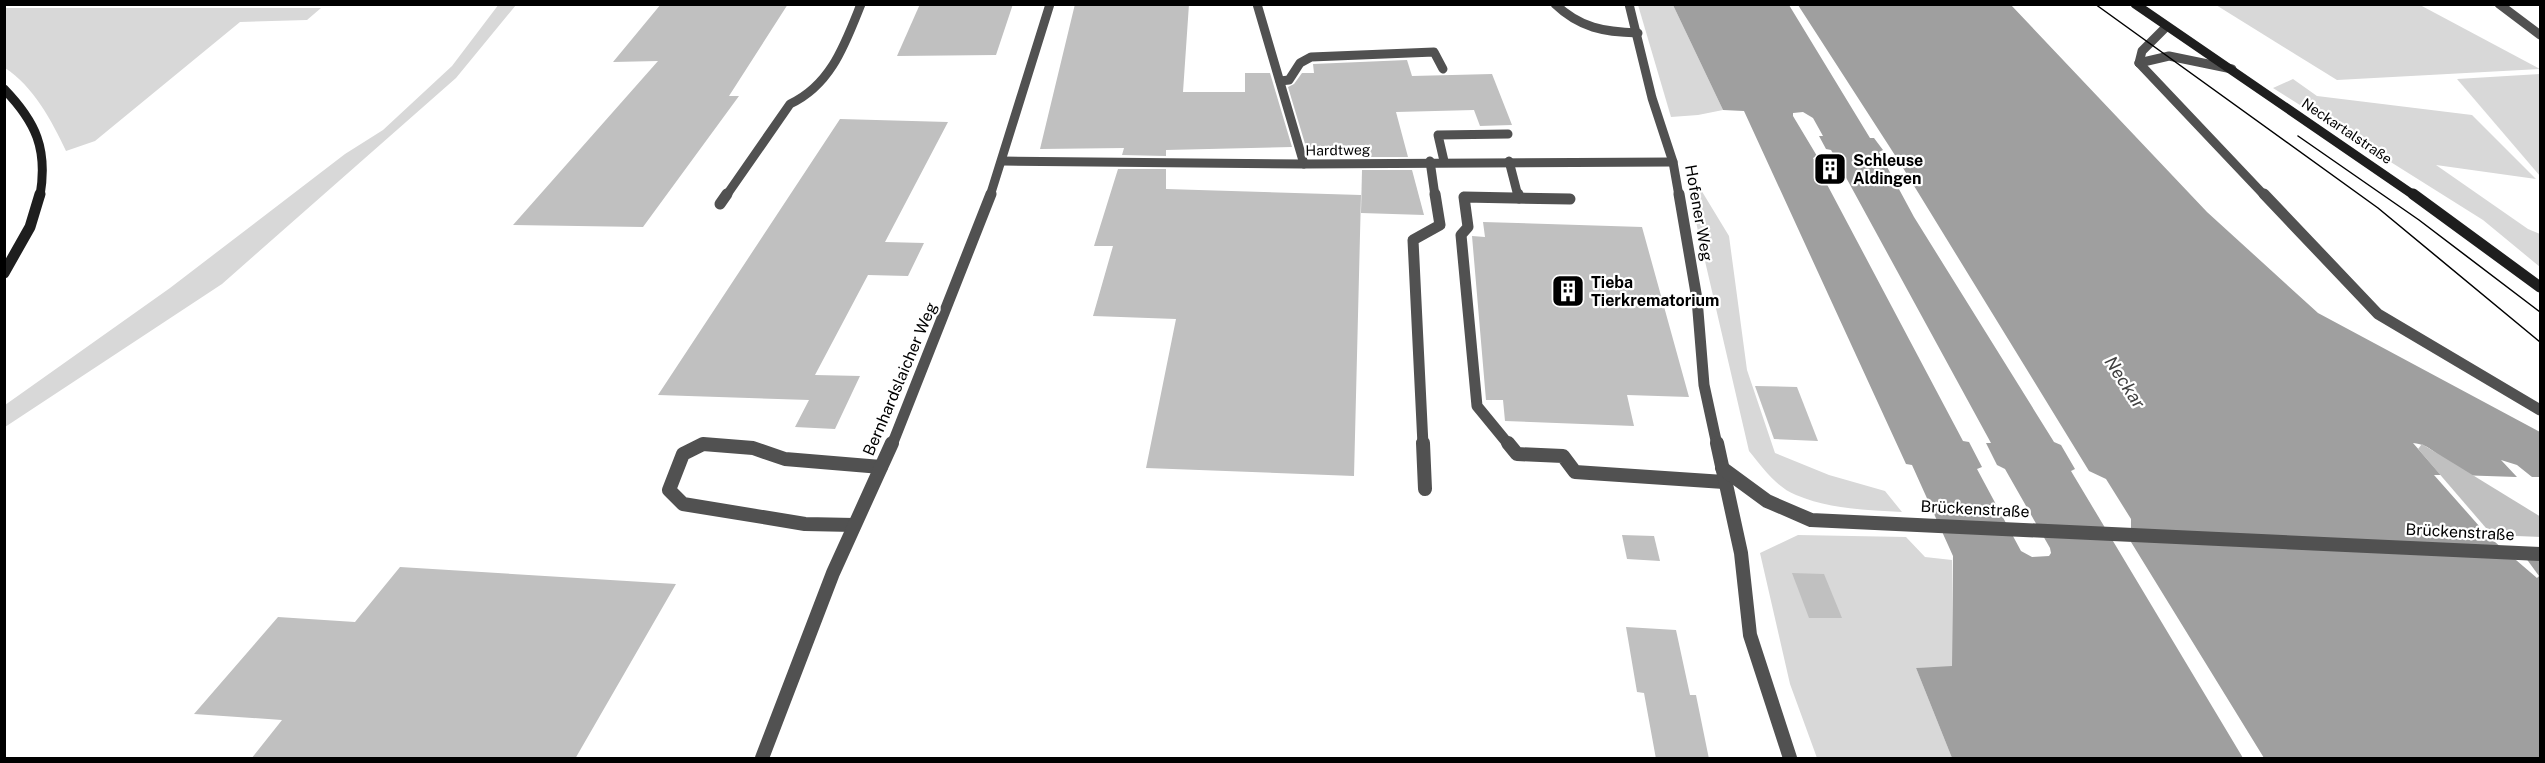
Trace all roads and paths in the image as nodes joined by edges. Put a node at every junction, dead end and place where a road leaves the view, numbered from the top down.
1 (861, 4) edge
2 (1050, 4) edge
3 (1257, 4) edge
4 (1555, 4) edge
5 (1629, 4) edge
6 (2135, 4) edge
7 (2499, 4) edge
8 (2166, 27) junction
9 (1638, 33) junction
10 (2541, 36) edge
11 (2139, 63) junction
12 (1443, 69) dead end
13 (2232, 69) junction
14 (1280, 81) junction
15 (4, 88) edge
16 (1508, 134) dead end
17 (1003, 161) junction
18 (1430, 161) junction
19 (1444, 161) junction
20 (1509, 161) junction
21 (1673, 162) junction
22 (1304, 164) junction
23 (1519, 198) junction
24 (1570, 199) dead end
25 (720, 204) dead end
26 (4, 273) edge
27 (2541, 286) edge
28 (2541, 410) edge
29 (881, 467) junction
30 (1723, 475) junction
31 (1425, 489) dead end
32 (854, 525) junction
33 (2541, 554) edge
34 (762, 759) edge
35 (1790, 759) edge

1 - 25 street
2 - 17 street, Bernhardslaicher Weg
3 - 14 street
4 - 9 street
5 - 9 street, Hofener Weg
6 - 8 main road, Neckartalstraße
7 - 10 street
8 - 11 street
8 - 13 main road, Neckartalstraße
9 - 21 street, Hofener Weg
11 - 13 street
11 - 28 street
12 - 14 street
13 - 27 main road, Neckartalstraße
14 - 22 street
15 - 26 main road
16 - 19 street
17 - 22 street, Hardtweg
17 - 29 street, Bernhardslaicher Weg
18 - 19 street, Hardtweg
18 - 22 street, Hardtweg
18 - 31 street
19 - 20 street, Hardtweg
20 - 21 street, Hardtweg
20 - 23 street
21 - 30 street, Hofener Weg
23 - 24 street
23 - 30 street
29 - 32 street, Bernhardslaicher Weg
29 - 32 street
30 - 33 street, Brückenstraße
30 - 35 street
32 - 34 street, Bernhardslaicher Weg

